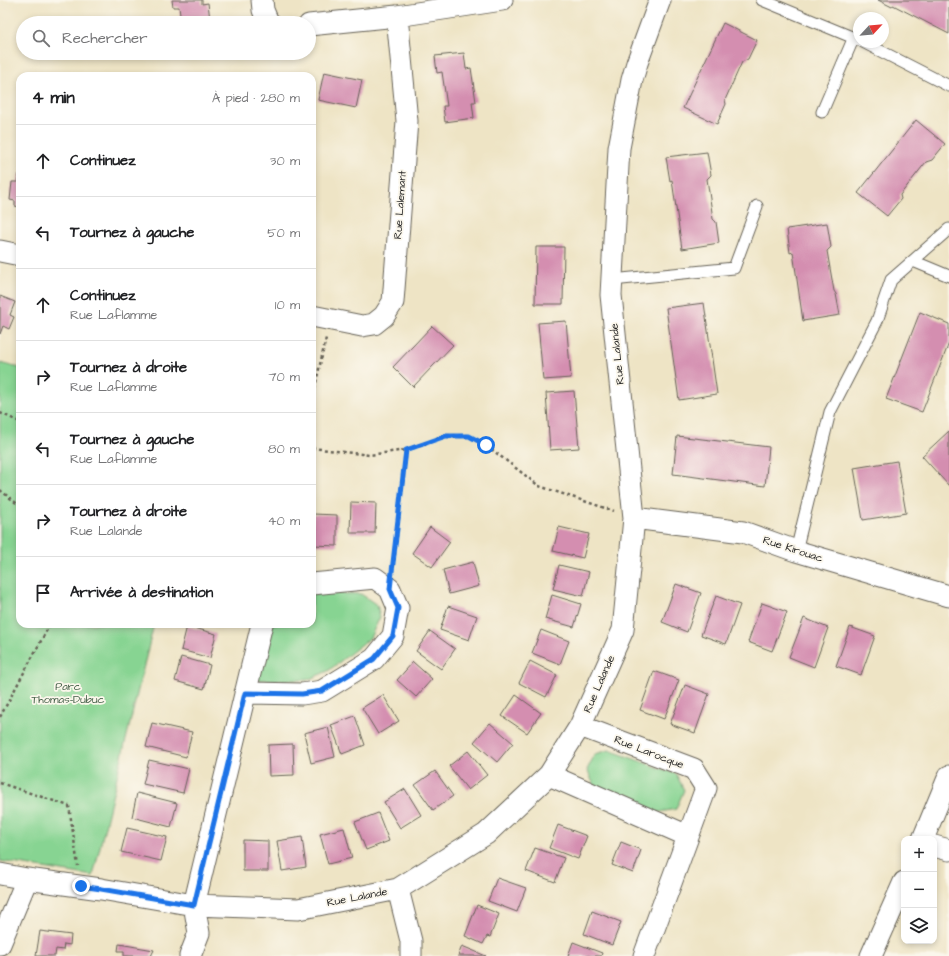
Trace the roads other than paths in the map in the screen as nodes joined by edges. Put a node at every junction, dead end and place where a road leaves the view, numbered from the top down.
1 (262, 0) edge
2 (502, 0) edge
3 (660, 0) edge
4 (762, 0) edge
5 (266, 16) edge
6 (397, 16) junction
7 (316, 24) edge
8 (853, 38) edge
9 (855, 48) edge
10 (875, 48) edge
11 (949, 86) edge
12 (822, 112) dead end
13 (757, 206) dead end
14 (949, 229) edge
15 (0, 251) edge
16 (16, 255) edge
17 (913, 261) junction
18 (949, 276) edge
19 (612, 280) junction
20 (321, 318) edge
21 (634, 518) junction
22 (796, 551) junction
23 (316, 584) edge
24 (949, 596) edge
25 (261, 628) edge
26 (245, 693) junction
27 (580, 726) junction
28 (549, 775) junction
29 (949, 776) edge
30 (688, 836) junction
31 (924, 836) edge
32 (937, 847) edge
33 (949, 850) edge
34 (0, 874) edge
35 (27, 879) junction
36 (398, 889) junction
37 (901, 889) edge
38 (194, 905) junction
39 (0, 944) edge
40 (190, 956) edge
41 (411, 956) edge
42 (644, 956) edge
43 (871, 956) edge

1 - 5 street
2 - 6 street
3 - 19 street, Rue Lalande
4 - 8 lane
6 - 7 street
6 - 20 street, Rue Lalemant
9 - 12 lane
10 - 11 lane
13 - 19 lane
14 - 17 lane
15 - 16 street
17 - 18 lane
17 - 22 lane
19 - 21 street, Rue Lalande
21 - 22 street, Rue Kirouac
21 - 27 street, Rue Lalande
22 - 24 street, Rue Kirouac
23 - 26 street
25 - 26 street
26 - 38 street
27 - 28 street, Rue Lalande
27 - 30 street, Rue Larocque
28 - 30 street
28 - 36 street, Rue Lalande
29 - 31 street
30 - 42 street, Rue Larocque
32 - 33 street
34 - 35 street, Rue Lalande
35 - 38 street, Rue Lalande
35 - 39 street
36 - 38 street, Rue Lalande
36 - 41 street
37 - 43 street
38 - 40 street

